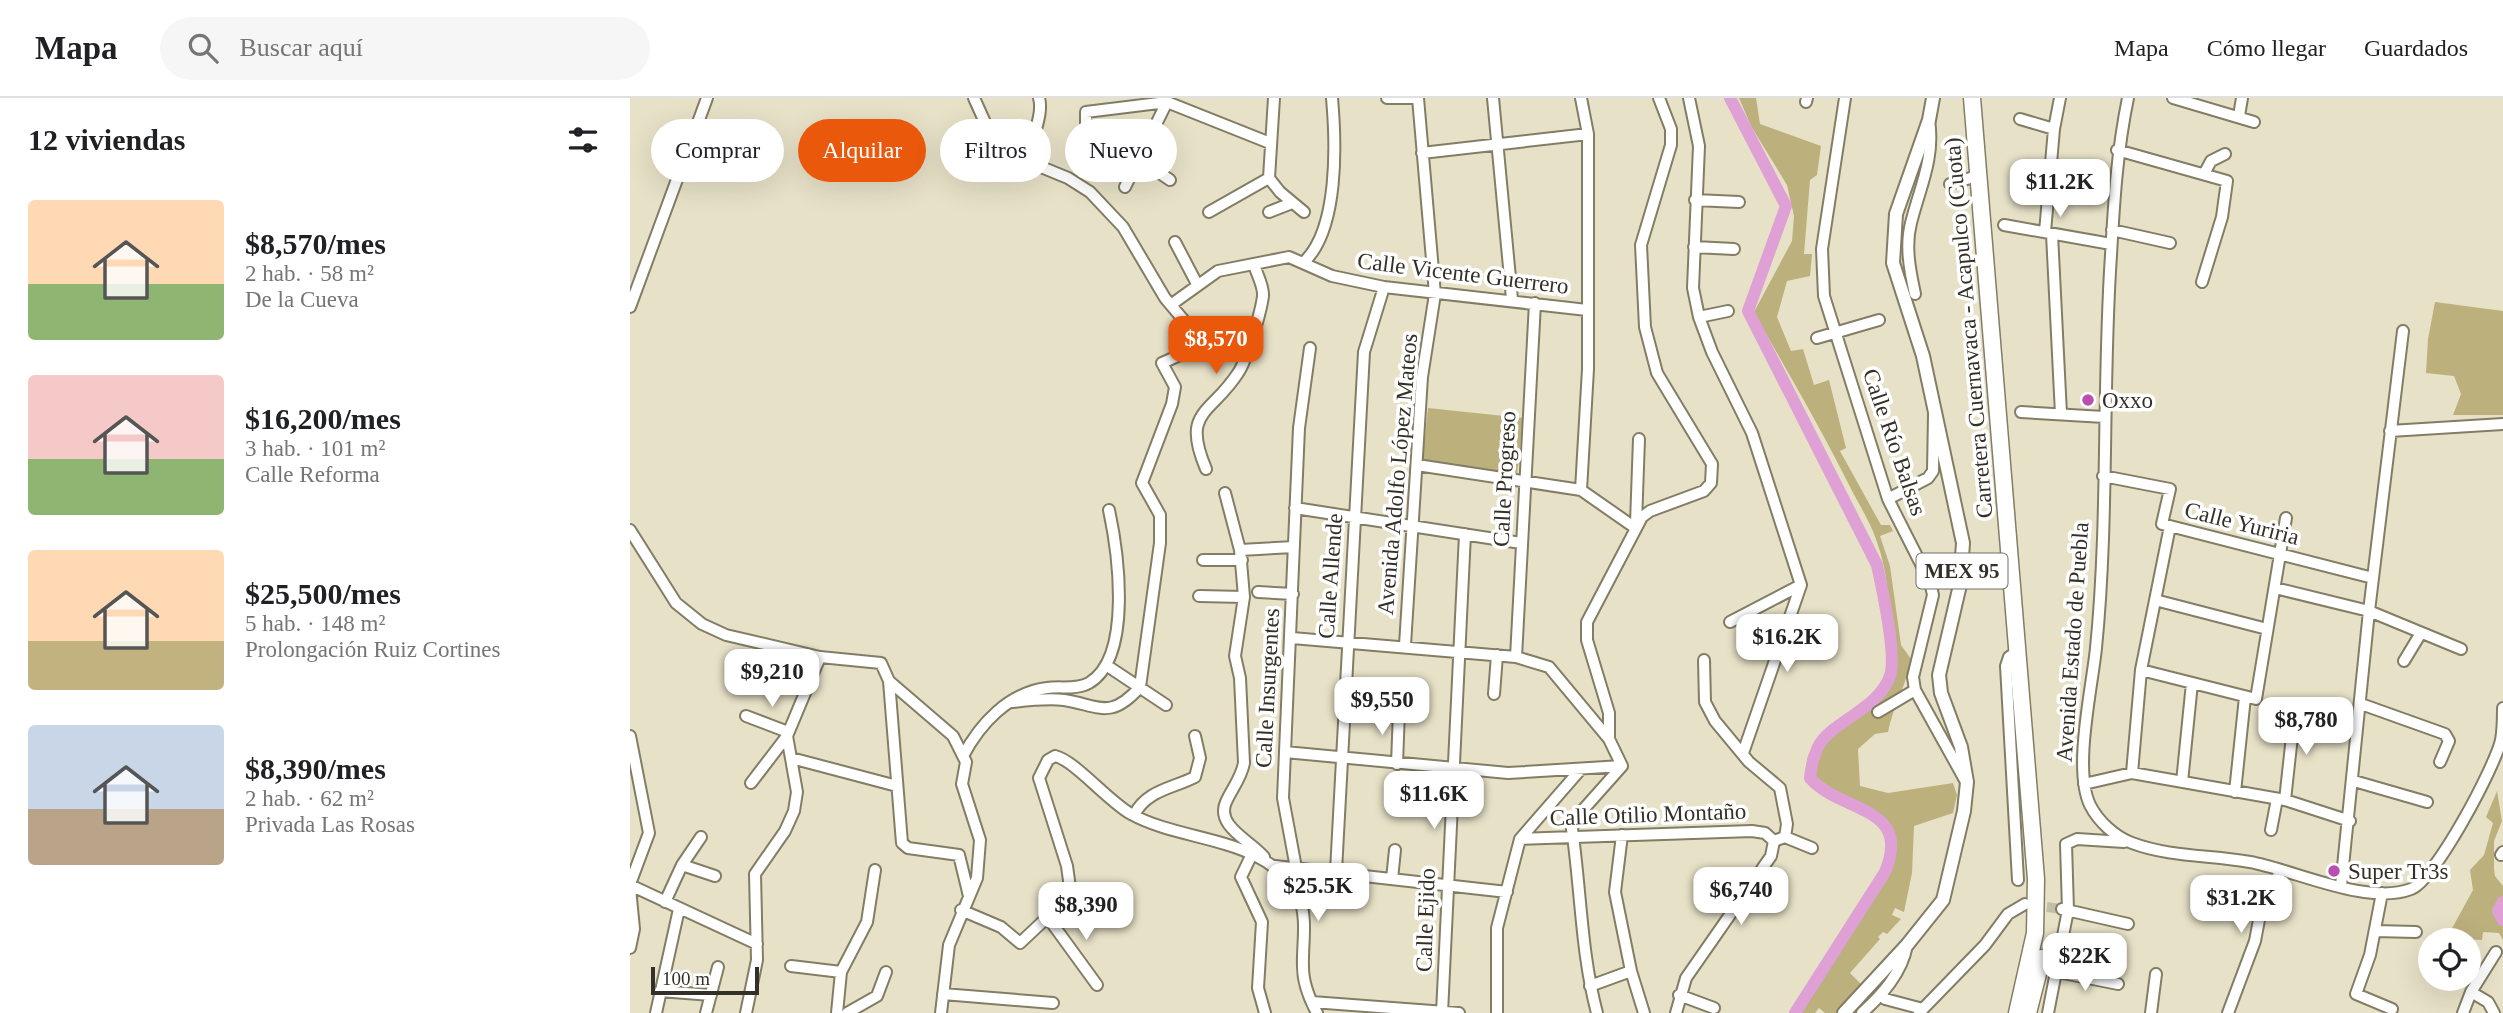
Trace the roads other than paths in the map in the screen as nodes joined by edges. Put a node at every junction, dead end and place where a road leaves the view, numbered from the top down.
1 (707, 98) edge
2 (974, 98) edge
3 (1039, 98) edge
4 (1274, 98) edge
5 (1332, 98) edge
6 (1387, 98) edge
7 (1418, 98) edge
8 (1493, 98) edge
9 (1581, 98) edge
10 (1659, 98) edge
11 (1689, 98) edge
12 (1845, 98) edge
13 (1933, 98) edge
14 (1972, 98) edge
15 (1981, 98) edge
16 (2060, 98) edge
17 (2128, 98) edge
18 (2174, 98) edge
19 (2242, 98) edge
20 (1167, 100) edge
21 (2239, 116) junction
22 (984, 119) edge
23 (1039, 119) edge
24 (1086, 119) edge
25 (1158, 119) edge
26 (2020, 119) dead end
27 (1929, 120) junction
28 (2254, 122) dead end
29 (2054, 129) junction
30 (1588, 134) junction
31 (1498, 142) junction
32 (1270, 143) junction
33 (2117, 150) junction
34 (1422, 153) junction
35 (2225, 155) dead end
36 (1051, 171) edge
37 (2204, 174) junction
38 (1977, 176) junction
39 (1269, 178) junction
40 (1128, 182) edge
41 (1950, 184) dead end
42 (1125, 187) dead end
43 (1695, 200) junction
44 (1293, 202) junction
45 (1739, 202) dead end
46 (1209, 212) dead end
47 (1269, 212) dead end
48 (1304, 212) dead end
49 (2004, 225) dead end
50 (2112, 230) junction
51 (2048, 233) junction
52 (1175, 242) dead end
53 (2170, 243) dead end
54 (2112, 244) junction
55 (1694, 247) junction
56 (1734, 249) dead end
57 (1304, 262) junction
58 (1254, 265) junction
59 (2202, 282) dead end
60 (1197, 284) junction
61 (1384, 287) junction
62 (1435, 294) junction
63 (1915, 294) dead end
64 (1512, 299) junction
65 (1535, 303) junction
66 (1172, 304) junction
67 (630, 307) edge
68 (1587, 310) junction
69 (1728, 312) dead end
70 (1699, 317) junction
71 (1879, 320) dead end
72 (2403, 331) dead end
73 (1836, 334) junction
74 (1818, 338) dead end
75 (1310, 348) dead end
76 (1934, 406) junction
77 (2021, 412) dead end
78 (2061, 414) junction
79 (2105, 417) junction
80 (2503, 425) edge
81 (2390, 431) junction
82 (1640, 439) dead end
83 (1417, 465) junction
84 (1206, 469) dead end
85 (2103, 476) junction
86 (1525, 480) junction
87 (1581, 490) junction
88 (1225, 493) dead end
89 (1888, 499) junction
90 (1296, 508) junction
91 (1109, 510) dead end
92 (1355, 518) junction
93 (2286, 518) dead end
94 (1411, 525) junction
95 (1635, 526) junction
96 (2170, 526) junction
97 (630, 530) edge
98 (1465, 534) junction
99 (1521, 543) junction
100 (1294, 547) junction
101 (1241, 555) junction
102 (2281, 555) junction
103 (1203, 559) dead end
104 (2373, 578) junction
105 (1801, 585) junction
106 (2275, 588) junction
107 (1258, 592) dead end
108 (1293, 594) junction
109 (1199, 596) dead end
110 (1244, 597) junction
111 (2155, 600) junction
112 (2369, 611) junction
113 (1730, 622) dead end
114 (2267, 629) junction
115 (2421, 632) junction
116 (1292, 638) junction
117 (1347, 640) junction
118 (1405, 645) junction
119 (2461, 649) dead end
120 (1459, 651) junction
121 (2018, 651) junction
122 (1497, 655) junction
123 (820, 657) junction
124 (1516, 657) junction
125 (1704, 660) dead end
126 (2404, 662) dead end
127 (1106, 666) junction
128 (2141, 670) junction
129 (889, 681) junction
130 (2192, 683) junction
131 (1140, 687) junction
132 (1915, 690) junction
133 (1494, 694) dead end
134 (2245, 697) junction
135 (1013, 702) junction
136 (1166, 705) dead end
137 (2361, 705) junction
138 (2503, 708) edge
139 (2295, 709) dead end
140 (1399, 711) dead end
141 (1878, 712) dead end
142 (746, 716) dead end
143 (787, 734) junction
144 (630, 736) edge
145 (1195, 736) dead end
146 (1609, 739) junction
147 (1285, 752) junction
148 (1743, 753) junction
149 (963, 756) junction
150 (790, 758) junction
151 (1341, 758) junction
152 (2440, 762) dead end
153 (1397, 764) junction
154 (1622, 766) junction
155 (1581, 769) junction
156 (1453, 770) junction
157 (2132, 773) junction
158 (2354, 781) junction
159 (1967, 782) junction
160 (2182, 782) junction
161 (751, 783) dead end
162 (2084, 784) junction
163 (897, 786) junction
164 (2235, 792) junction
165 (2281, 799) junction
166 (2427, 802) dead end
167 (1134, 815) junction
168 (2350, 821) junction
169 (2271, 830) dead end
170 (1622, 835) junction
171 (701, 837) dead end
172 (1785, 837) junction
173 (1573, 838) junction
174 (1520, 839) junction
175 (1774, 841) junction
176 (2129, 842) junction
177 (1812, 848) dead end
178 (1395, 850) dead end
179 (1252, 854) junction
180 (1271, 864) junction
181 (682, 865) junction
182 (1296, 868) junction
183 (875, 870) dead end
184 (2281, 870) junction
185 (1336, 872) junction
186 (715, 876) dead end
187 (1392, 879) junction
188 (2018, 880) dead end
189 (630, 886) edge
190 (2342, 886) junction
191 (1447, 888) junction
192 (1507, 892) junction
193 (2382, 893) junction
194 (969, 895) junction
195 (664, 902) junction
196 (2025, 904) dead end
197 (679, 909) junction
198 (2064, 909) junction
199 (961, 910) junction
200 (1049, 919) junction
201 (2128, 924) dead end
202 (632, 929) edge
203 (2375, 931) junction
204 (2416, 932) dead end
205 (757, 944) junction
206 (1907, 946) junction
207 (630, 948) edge
208 (2496, 952) dead end
209 (791, 966) dead end
210 (718, 967) dead end
211 (1631, 971) junction
212 (841, 972) junction
213 (886, 972) dead end
214 (2057, 972) junction
215 (2156, 974) dead end
216 (2118, 984) dead end
217 (1097, 985) dead end
218 (1590, 986) junction
219 (660, 991) junction
220 (2471, 992) junction
221 (943, 994) junction
222 (711, 995) junction
223 (1679, 995) junction
224 (1882, 995) junction
225 (1312, 1002) junction
226 (1053, 1003) dead end
227 (1714, 1007) dead end
228 (2392, 1009) dead end
229 (1921, 1011) edge
230 (1442, 1012) edge
231 (656, 1013) edge
232 (706, 1013) edge
233 (746, 1013) edge
234 (837, 1013) edge
235 (847, 1013) edge
236 (941, 1013) edge
237 (1265, 1013) edge
238 (1317, 1013) edge
239 (1459, 1013) edge
240 (1497, 1013) edge
241 (1597, 1013) edge
242 (1644, 1013) edge
243 (1675, 1013) edge
244 (1843, 1013) edge
245 (1862, 1013) edge
246 (2017, 1013) edge
247 (2028, 1013) edge
248 (2048, 1013) edge
249 (2151, 1013) edge
250 (2228, 1013) edge
251 (2463, 1013) edge
252 (2494, 1013) edge

1 - 67 street
2 - 22 street
3 - 23 street
4 - 32 street
5 - 57 street
6 - 7 street
7 - 34 street, Avenida Adolfo López Mateos
8 - 31 street
9 - 30 street
10 - 95 street
11 - 43 street
12 - 73 street, Calle Río Balsas
13 - 27 main road, MEX 95
14 - 38 highway, Carretera Cuernavaca - Acapulco (Cuota)
15 - 247 highway, Carretera Cuernavaca - Acapulco (Cuota)
16 - 29 street
17 - 33 street, Avenida Estado de Puebla
18 - 21 street
19 - 21 street
20 - 24 street
20 - 25 street
20 - 32 street
21 - 28 street
26 - 29 street
27 - 63 street
27 - 76 main road, MEX 95
29 - 51 street
30 - 31 street
30 - 68 street
31 - 34 street
31 - 64 street
32 - 39 street
33 - 37 street
33 - 50 street, Avenida Estado de Puebla
34 - 62 street, Avenida Adolfo López Mateos
35 - 37 street
36 - 66 street
37 - 59 street
38 - 41 street
38 - 121 highway, Carretera Cuernavaca - Acapulco (Cuota)
39 - 44 street
39 - 46 street
40 - 42 street
43 - 45 street
43 - 55 street
44 - 47 street
44 - 48 street
49 - 51 street
50 - 53 street
50 - 54 street, Avenida Estado de Puebla
51 - 54 street
51 - 78 street
52 - 60 street
54 - 79 street, Avenida Estado de Puebla
55 - 56 street
55 - 70 street
57 - 58 street, Calle Vicente Guerrero
57 - 61 street, Calle Vicente Guerrero
58 - 60 street, Calle Vicente Guerrero
58 - 84 street
60 - 66 street, Calle Vicente Guerrero
61 - 62 street, Calle Vicente Guerrero
61 - 92 street, Calle Allende
62 - 64 street, Calle Vicente Guerrero
62 - 83 street, Avenida Adolfo López Mateos
64 - 65 street, Calle Vicente Guerrero
65 - 68 street, Calle Vicente Guerrero
65 - 86 street, Calle Progreso
66 - 131 street
68 - 87 street
69 - 70 street
70 - 105 street
71 - 73 street
72 - 81 street
73 - 74 street
73 - 89 street, Calle Río Balsas
75 - 90 street, Calle Insurgentes
76 - 89 street
76 - 159 main road, MEX 95
77 - 78 street
78 - 79 street
79 - 85 street, Avenida Estado de Puebla
80 - 81 street
81 - 104 street
82 - 95 street
83 - 86 street
83 - 94 street, Avenida Adolfo López Mateos
85 - 96 street, Calle Yuriria
85 - 162 street, Avenida Estado de Puebla
86 - 87 street
86 - 99 street, Calle Progreso
87 - 95 street
88 - 101 street
89 - 132 street, Calle Río Balsas
90 - 92 street
90 - 100 street, Calle Insurgentes
91 - 127 street
92 - 94 street
92 - 117 street, Calle Allende
93 - 102 street
94 - 98 street
94 - 118 street, Avenida Adolfo López Mateos
95 - 146 street
96 - 102 street, Calle Yuriria
96 - 111 street
97 - 123 street
98 - 99 street
98 - 120 street, Calle Ejido
99 - 124 street, Calle Progreso
100 - 101 street
100 - 108 street, Calle Insurgentes
101 - 103 street
101 - 110 street
102 - 104 street, Calle Yuriria
102 - 106 street
104 - 112 street
105 - 113 street
105 - 148 street
106 - 112 street
106 - 114 street
107 - 108 street
108 - 116 street, Calle Insurgentes
109 - 110 street
110 - 180 street
111 - 114 street
111 - 128 street
112 - 115 street
112 - 137 street
114 - 134 street
115 - 119 street
115 - 126 street
116 - 117 street
116 - 147 street, Calle Insurgentes
117 - 118 street
117 - 151 street, Calle Allende
118 - 120 street
120 - 122 street
120 - 156 street, Calle Ejido
121 - 188 street
121 - 246 highway, Carretera Cuernavaca - Acapulco (Cuota)
122 - 124 street
122 - 133 street
123 - 129 street
123 - 143 street
124 - 146 street
125 - 148 street
127 - 131 street
127 - 135 street
128 - 130 street
128 - 157 street
129 - 149 street
129 - 163 street
130 - 134 street
130 - 160 street
131 - 135 street
131 - 136 street
132 - 141 street
132 - 159 street
134 - 164 street
135 - 149 street
137 - 152 street
137 - 158 street
138 - 193 street, Avenida Estado de Puebla
139 - 165 street
140 - 153 street
142 - 143 street
143 - 150 street
143 - 161 street
144 - 189 street
145 - 167 street
146 - 154 street
147 - 151 street
147 - 182 street, Calle Insurgentes
148 - 172 street
149 - 194 street
150 - 163 street
150 - 205 street
151 - 153 street
151 - 185 street, Calle Allende
153 - 156 street
154 - 155 street
154 - 173 street
155 - 156 street
155 - 174 street
156 - 191 street, Calle Ejido
157 - 160 street
157 - 162 street
158 - 166 street
158 - 168 street
159 - 206 main road, MEX 95
160 - 164 street
162 - 176 street, Avenida Estado de Puebla
163 - 194 street
164 - 165 street
165 - 168 street
165 - 169 street
167 - 179 street
167 - 200 street
168 - 190 street
170 - 173 street, Calle Otilio Montaño
170 - 175 street, Calle Otilio Montaño
170 - 211 street
171 - 181 street
172 - 175 street
172 - 177 street
173 - 174 street, Calle Otilio Montaño
173 - 218 street
174 - 192 street
175 - 223 street
176 - 184 street, Avenida Estado de Puebla
176 - 198 street
178 - 187 street
179 - 180 street
179 - 237 street
180 - 182 street
180 - 225 street
181 - 186 street
181 - 195 street
182 - 185 street
183 - 212 street
184 - 190 street, Avenida Estado de Puebla
184 - 250 street
185 - 187 street
187 - 191 street
189 - 195 street
189 - 202 street
190 - 193 street, Avenida Estado de Puebla
191 - 192 street
191 - 230 street, Calle Ejido
192 - 240 street
193 - 203 street
194 - 199 street
195 - 197 street
196 - 229 street
197 - 205 street
197 - 219 street
198 - 201 street
198 - 214 street
199 - 200 street
199 - 221 street
200 - 217 street
202 - 207 street
203 - 204 street
203 - 228 street
205 - 233 street
206 - 224 street
206 - 244 main road, MEX 95
208 - 220 street
209 - 212 street
210 - 222 street
211 - 218 street
211 - 242 street
212 - 234 street
213 - 235 street
214 - 216 street
214 - 248 street
215 - 249 street
218 - 241 street
219 - 222 street
219 - 231 street
220 - 251 street
220 - 252 street
221 - 226 street
221 - 236 street
222 - 232 street
223 - 227 street
223 - 243 street
224 - 229 street
224 - 245 street
225 - 230 street
225 - 238 street
230 - 239 street

